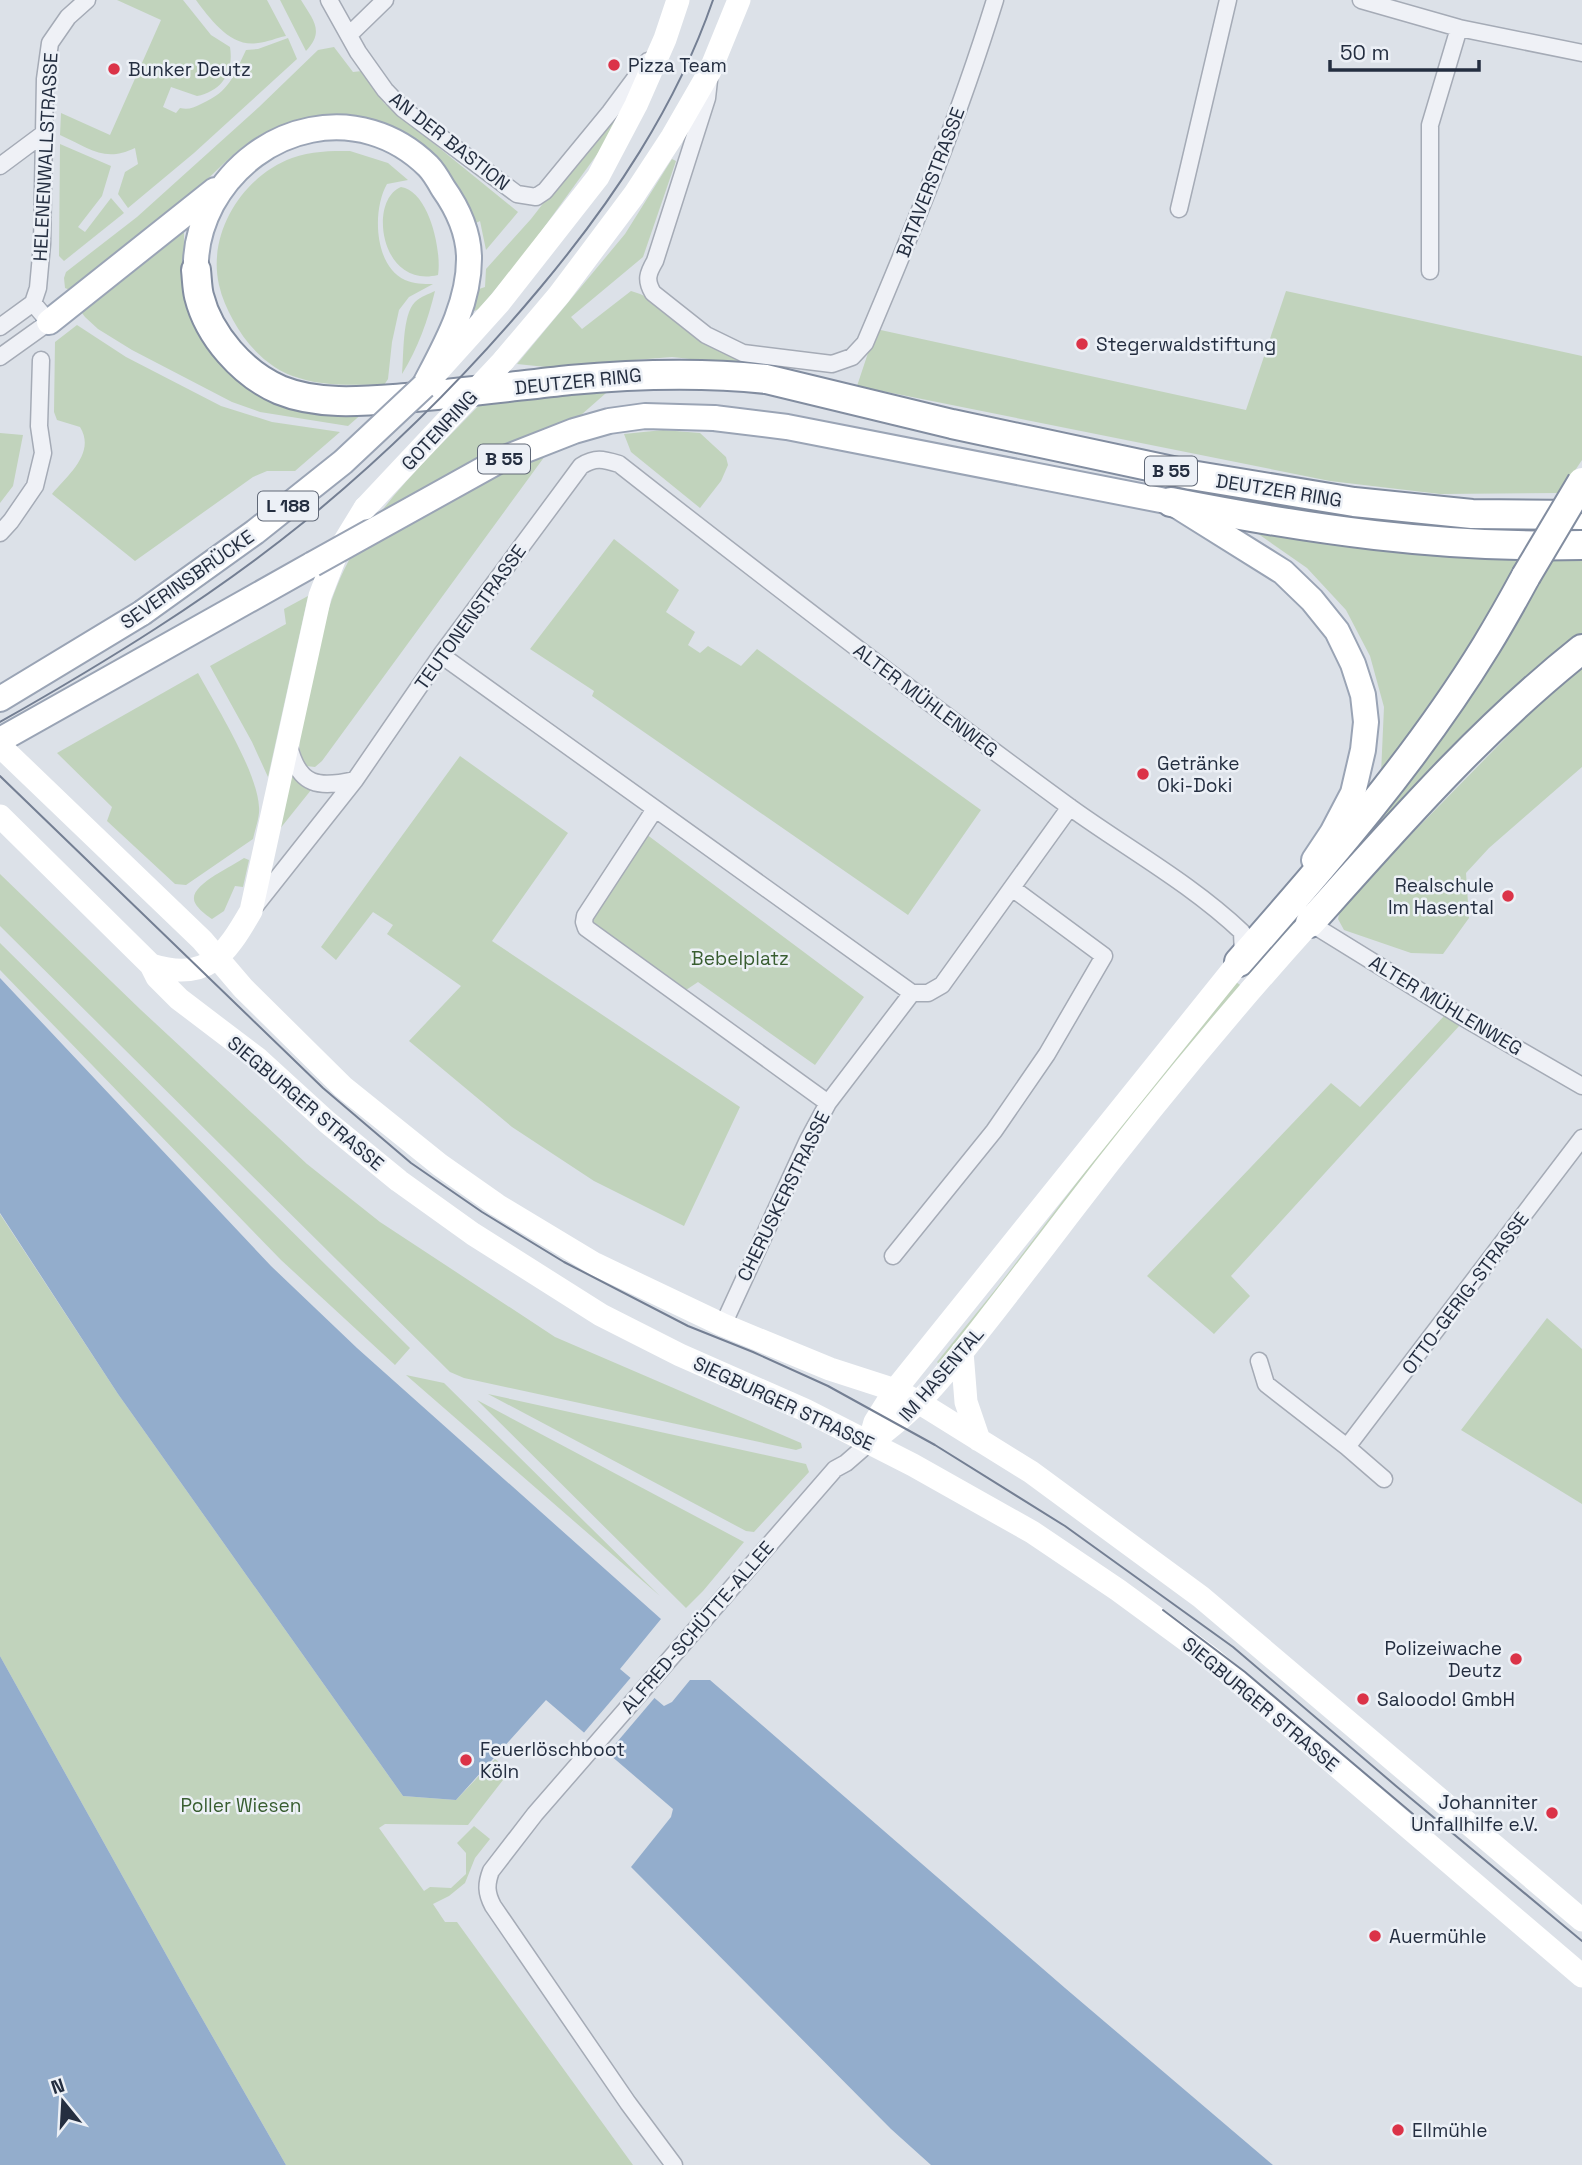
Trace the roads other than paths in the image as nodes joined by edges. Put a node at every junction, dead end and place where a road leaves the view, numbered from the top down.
1 (87, 0) edge
2 (329, 0) edge
3 (384, 0) edge
4 (678, 0) edge
5 (739, 0) edge
6 (995, 0) edge
7 (1228, 0) edge
8 (1361, 0) edge
9 (1459, 29) junction
10 (350, 34) junction
11 (664, 39) junction
12 (1582, 53) edge
13 (710, 71) junction
14 (43, 134) junction
15 (0, 166) edge
16 (224, 183) junction
17 (1179, 209) dead end
18 (196, 270) joint
19 (1430, 271) dead end
20 (41, 312) junction
21 (0, 327) edge
22 (0, 357) edge
23 (41, 360) dead end
24 (424, 386) junction
25 (592, 459) joint
26 (1582, 482) edge
27 (1171, 502) junction
28 (1582, 515) edge
29 (0, 533) edge
30 (1582, 545) edge
31 (1582, 649) edge
32 (441, 655) junction
33 (0, 699) edge
34 (287, 738) junction
35 (0, 740) edge
36 (0, 746) edge
37 (355, 780) junction
38 (1070, 807) junction
39 (655, 809) junction
40 (0, 816) edge
41 (1012, 888) junction
42 (251, 911) junction
43 (1310, 923) junction
44 (224, 951) junction
45 (1241, 958) junction
46 (150, 965) junction
47 (912, 993) junction
48 (1582, 1086) edge
49 (828, 1103) junction
50 (1582, 1138) edge
51 (893, 1256) dead end
52 (723, 1325) junction
53 (962, 1352) junction
54 (1259, 1361) dead end
55 (895, 1390) junction
56 (923, 1399) junction
57 (979, 1440) junction
58 (869, 1443) junction
59 (1347, 1447) junction
60 (1384, 1479) dead end
61 (1582, 1920) edge
62 (1582, 1976) edge
63 (674, 2165) edge

1 - 14 street, HELENENWALLSTRASSE
2 - 10 street, AN DER BASTION
3 - 10 street
4 - 11 main road, L 188
5 - 13 main road, GOTENRING
6 - 13 street, BATAVERSTRASSE
7 - 17 street
8 - 9 street
9 - 12 street
9 - 19 street
10 - 11 street, AN DER BASTION
11 - 24 main road, L 188
13 - 34 main road, GOTENRING, bridge
14 - 15 street
14 - 20 street, HELENENWALLSTRASSE
16 - 18 main road, DEUTZER RING / B 55
16 - 20 main road
16 - 24 main road, DEUTZER RING / B 55
18 - 28 highway, DEUTZER RING / B 55
20 - 21 street
20 - 22 street
23 - 29 street
24 - 33 main road, SEVERINSBRÜCKE / L 188, bridge
25 - 32 street, TEUTONENSTRASSE
25 - 38 street, ALTER MÜHLENWEG
26 - 45 highway, B 55, bridge
27 - 30 highway, DEUTZER RING / B 55
27 - 35 main road, DEUTZER RING / B 55, bridge
27 - 45 main road, B 55
31 - 43 highway
32 - 37 street, TEUTONENSTRASSE
32 - 39 street
34 - 37 street
34 - 42 main road, GOTENRING
36 - 44 main road, SIEGBURGER STRASSE
37 - 42 street, TEUTONENSTRASSE
38 - 41 street
38 - 45 street, ALTER MÜHLENWEG
39 - 47 street
39 - 49 street
40 - 46 main road, SIEGBURGER STRASSE
41 - 47 street
41 - 51 street
42 - 44 main road, TEUTONENSTRASSE
43 - 48 street, ALTER MÜHLENWEG
43 - 53 main road, IM HASENTAL
44 - 46 main road
44 - 52 main road, SIEGBURGER STRASSE
45 - 55 main road, IM HASENTAL / B 55
46 - 58 main road, SIEGBURGER STRASSE
47 - 49 street, CHERUSKERSTRASSE
49 - 52 street, CHERUSKERSTRASSE
50 - 59 street, OTTO-GERIG-STRASSE
52 - 55 main road, SIEGBURGER STRASSE
53 - 56 main road, IM HASENTAL
53 - 57 main road
54 - 59 street
55 - 56 main road, SIEGBURGER STRASSE
55 - 58 main road, IM HASENTAL / B 55
56 - 57 main road, SIEGBURGER STRASSE
56 - 58 main road, IM HASENTAL
57 - 61 main road, SIEGBURGER STRASSE
58 - 62 main road, SIEGBURGER STRASSE
58 - 63 street, ALFRED-SCHÜTTE-ALLEE
59 - 60 street

